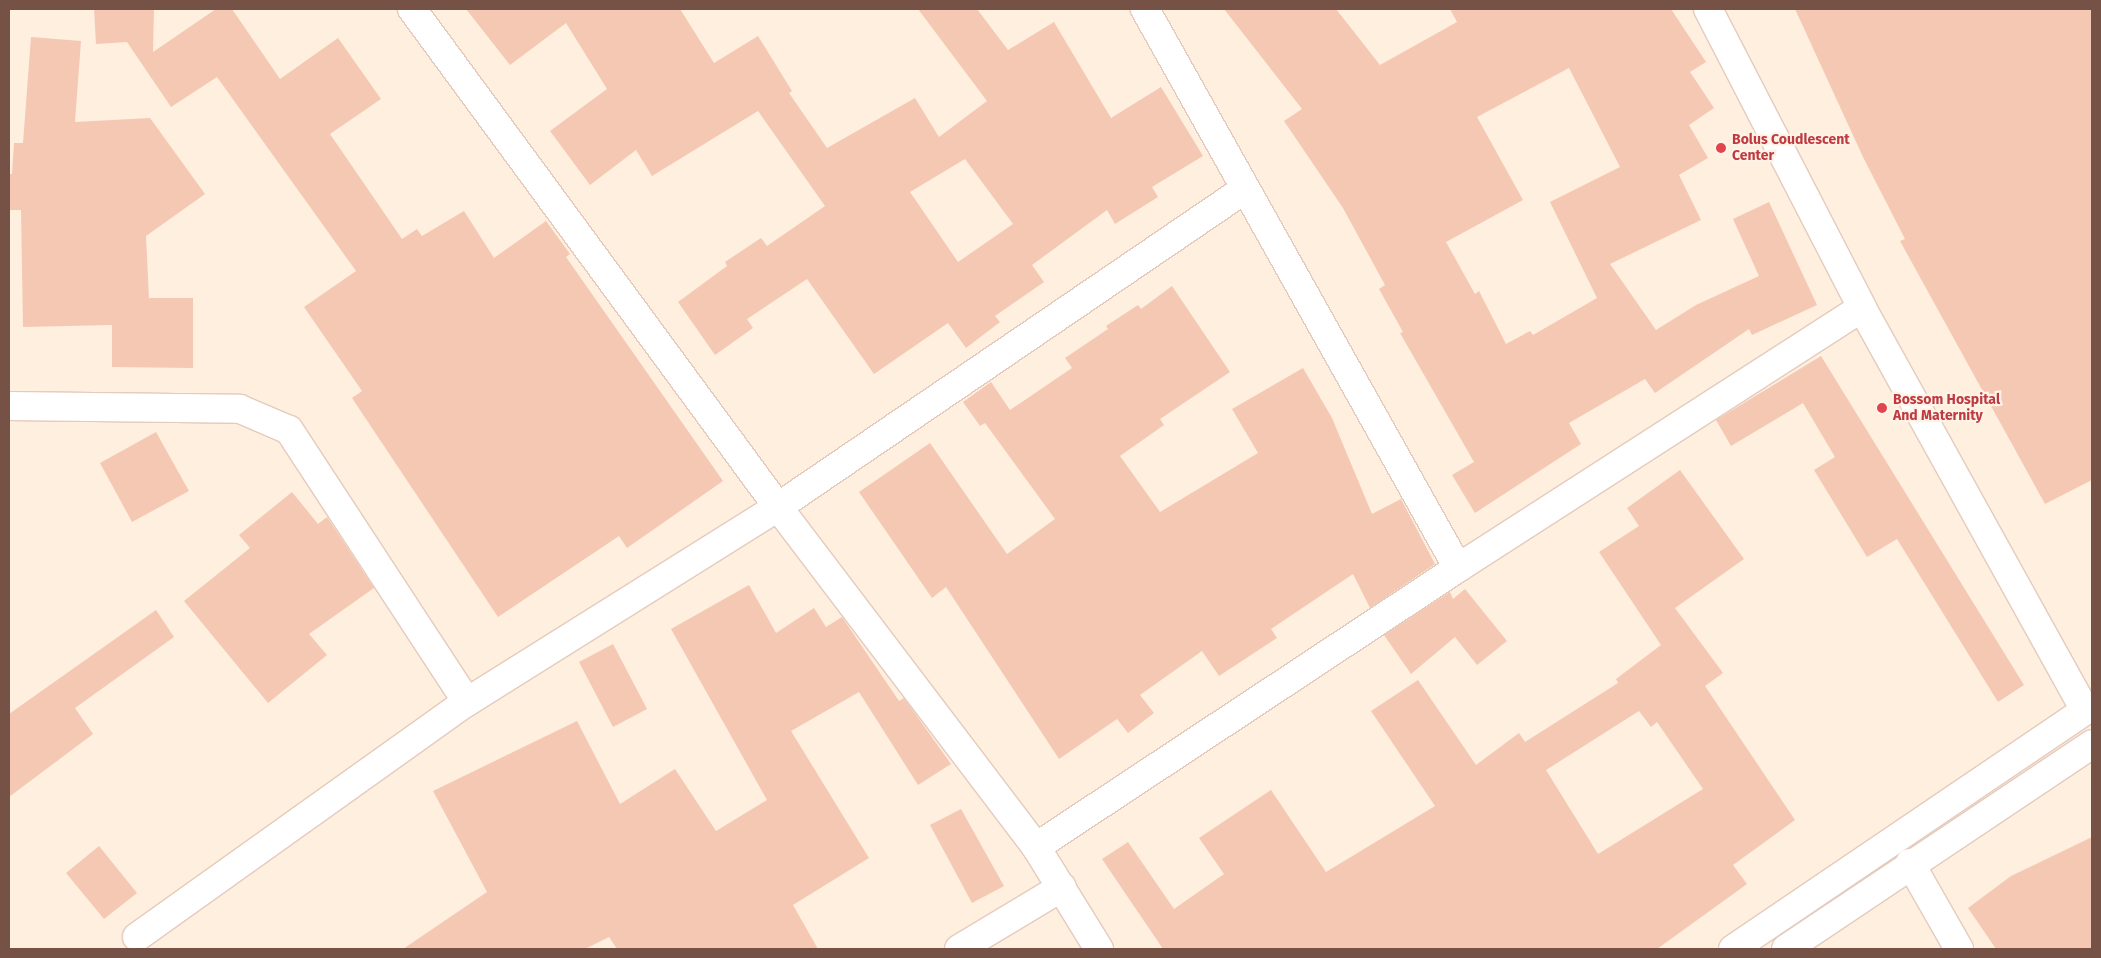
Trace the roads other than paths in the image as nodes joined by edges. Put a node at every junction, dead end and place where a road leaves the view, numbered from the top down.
1 (412, 9) edge
2 (1145, 9) edge
3 (1708, 9) edge
4 (1245, 189) junction
5 (1862, 308) junction
6 (9, 406) edge
7 (778, 507) junction
8 (1458, 568) junction
9 (467, 702) junction
10 (2089, 708) edge
11 (2092, 744) edge
12 (1036, 847) junction
13 (1910, 863) junction
14 (1062, 887) junction
15 (137, 937) dead end
16 (959, 949) edge
17 (1099, 949) edge
18 (1733, 949) edge
19 (1786, 949) edge
20 (1959, 949) edge

1 - 7 street
2 - 4 street
3 - 5 street
4 - 7 street
4 - 8 street
5 - 8 street
5 - 10 street
6 - 9 street
7 - 9 street
7 - 12 street
8 - 12 street
9 - 15 street
10 - 18 street
11 - 13 street
12 - 14 street
13 - 19 street
13 - 20 street
14 - 16 street
14 - 17 street

